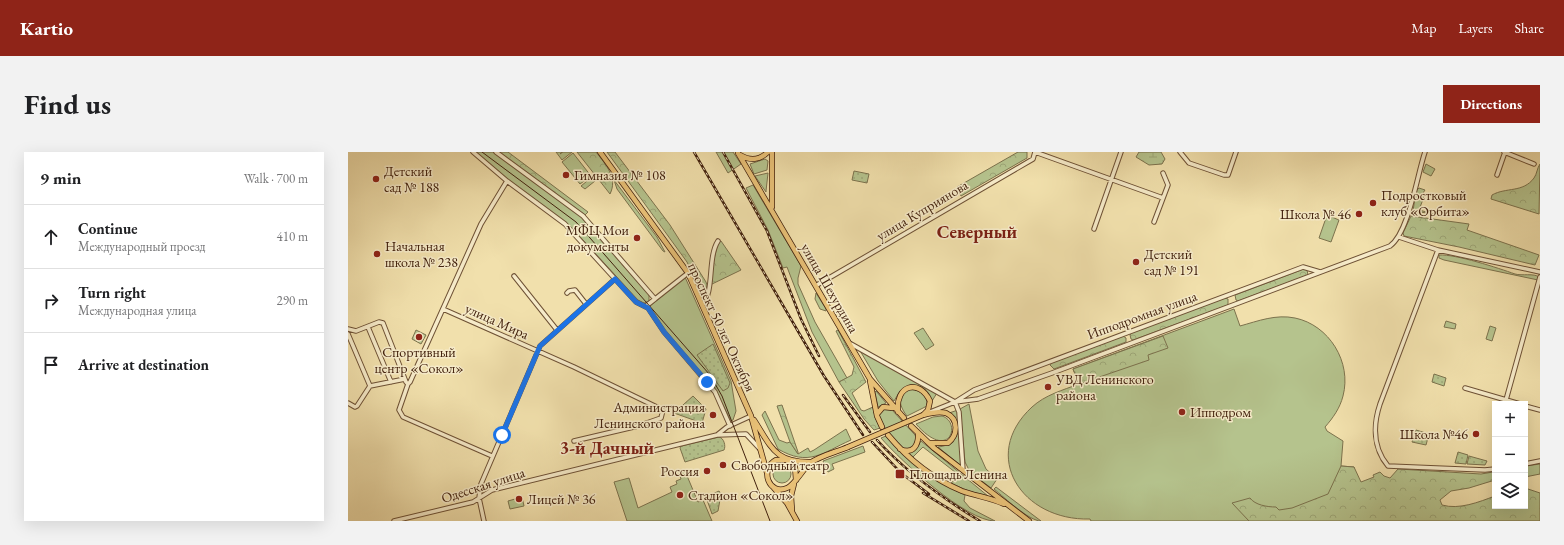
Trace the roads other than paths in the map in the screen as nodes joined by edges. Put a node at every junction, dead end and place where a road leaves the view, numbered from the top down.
1 (473, 152) edge
2 (496, 152) edge
3 (600, 152) edge
4 (738, 152) edge
5 (768, 152) edge
6 (772, 152) edge
7 (1035, 152) edge
8 (1121, 152) edge
9 (1180, 152) edge
10 (1236, 152) edge
11 (1425, 152) edge
12 (1505, 152) edge
13 (1534, 164) dead end
14 (1163, 173) dead end
15 (1497, 175) dead end
16 (1111, 179) junction
17 (507, 181) junction
18 (1163, 198) junction
19 (772, 208) junction
20 (1154, 222) dead end
21 (1094, 229) dead end
22 (1399, 237) junction
23 (718, 241) dead end
24 (1438, 250) junction
25 (1321, 272) junction
26 (1540, 272) edge
27 (688, 273) junction
28 (514, 276) dead end
29 (1540, 277) edge
30 (615, 279) junction
31 (816, 285) junction
32 (567, 293) dead end
33 (655, 299) junction
34 (586, 304) junction
35 (702, 305) junction
36 (646, 306) junction
37 (443, 309) junction
38 (368, 327) junction
39 (348, 329) edge
40 (557, 330) junction
41 (348, 334) edge
42 (851, 344) junction
43 (538, 351) junction
44 (405, 379) junction
45 (870, 379) junction
46 (391, 382) junction
47 (408, 384) junction
48 (370, 386) junction
49 (1465, 388) dead end
50 (1506, 400) junction
51 (1510, 401) edge
52 (955, 402) junction
53 (348, 403) edge
54 (1528, 407) edge
55 (897, 410) junction
56 (1540, 410) edge
57 (923, 415) junction
58 (751, 416) junction
59 (877, 416) junction
60 (904, 418) dead end
61 (730, 426) junction
62 (911, 426) dead end
63 (882, 427) dead end
64 (918, 433) junction
65 (717, 435) junction
66 (888, 435) dead end
67 (574, 440) dead end
68 (929, 443) junction
69 (899, 448) junction
70 (760, 449) junction
71 (492, 456) junction
72 (787, 460) junction
73 (1540, 461) edge
74 (812, 462) junction
75 (1528, 463) edge
76 (1492, 469) edge
77 (963, 470) junction
78 (767, 473) junction
79 (795, 481) junction
80 (773, 487) junction
81 (989, 490) junction
82 (479, 498) junction
83 (986, 498) junction
84 (1012, 509) junction
85 (792, 512) junction
86 (394, 521) edge
87 (484, 521) edge
88 (797, 521) edge
89 (1029, 521) edge

1 - 17 street
2 - 33 street
3 - 27 main road, проспект 50 лет Октября
4 - 5 main road
4 - 19 main road, улица Шехурдина
6 - 19 main road, улица Шехурдина
7 - 16 street
7 - 31 street, улица Куприянова
8 - 16 street
9 - 10 street
11 - 22 street
12 - 13 street
12 - 15 street
14 - 18 street
16 - 18 street
16 - 21 street
17 - 30 street
17 - 37 street
18 - 20 street
19 - 31 main road, улица Шехурдина
22 - 24 street
22 - 25 street, Ипподромная улица
23 - 35 street
24 - 26 street
24 - 76 street
25 - 52 street, Ипподромная улица
25 - 52 street, Ипподромная улица
27 - 33 street
27 - 35 main road, проспект 50 лет Октября
28 - 40 street
29 - 50 street
30 - 34 street
30 - 36 street
31 - 42 main road, улица Шехурдина
32 - 34 street
33 - 36 street
34 - 40 street
35 - 58 main road, проспект 50 лет Октября
36 - 61 street
37 - 43 street, улица Мира
37 - 47 street, улица Мира
38 - 39 street
38 - 44 street
38 - 46 street
40 - 43 street
41 - 48 street
42 - 45 main road, улица Шехурдина
42 - 52 street
43 - 67 street, улица Мира
43 - 71 street
44 - 46 street
44 - 47 street
45 - 55 main road, улица Шехурдина
45 - 59 main road, улица Шехурдина
46 - 48 street
47 - 71 street, улица Мира
48 - 53 street
49 - 50 street
50 - 51 street
52 - 57 street
52 - 77 street
54 - 56 street
55 - 57 main road
55 - 59 main road
55 - 60 main road, улица Шехурдина
57 - 68 main road
57 - 74 main road, bridge
58 - 61 street
58 - 70 main road, проспект 50 лет Октября
58 - 72 main road, проспект 50 лет Октября
59 - 63 main road, улица Шехурдина
61 - 65 street
62 - 64 main road
64 - 68 main road
64 - 69 main road
65 - 70 street
65 - 82 street, Одесская улица
66 - 69 main road
68 - 77 main road
69 - 83 main road
70 - 78 main road, проспект 50 лет Октября
71 - 82 street
72 - 74 main road
72 - 78 main road
72 - 79 main road
73 - 75 street
74 - 79 main road
77 - 81 main road
78 - 80 main road
79 - 80 main road
79 - 85 main road
80 - 85 main road
81 - 83 main road
81 - 84 main road
82 - 86 street, Одесская улица
82 - 87 street
83 - 84 main road
84 - 89 main road
85 - 88 main road

